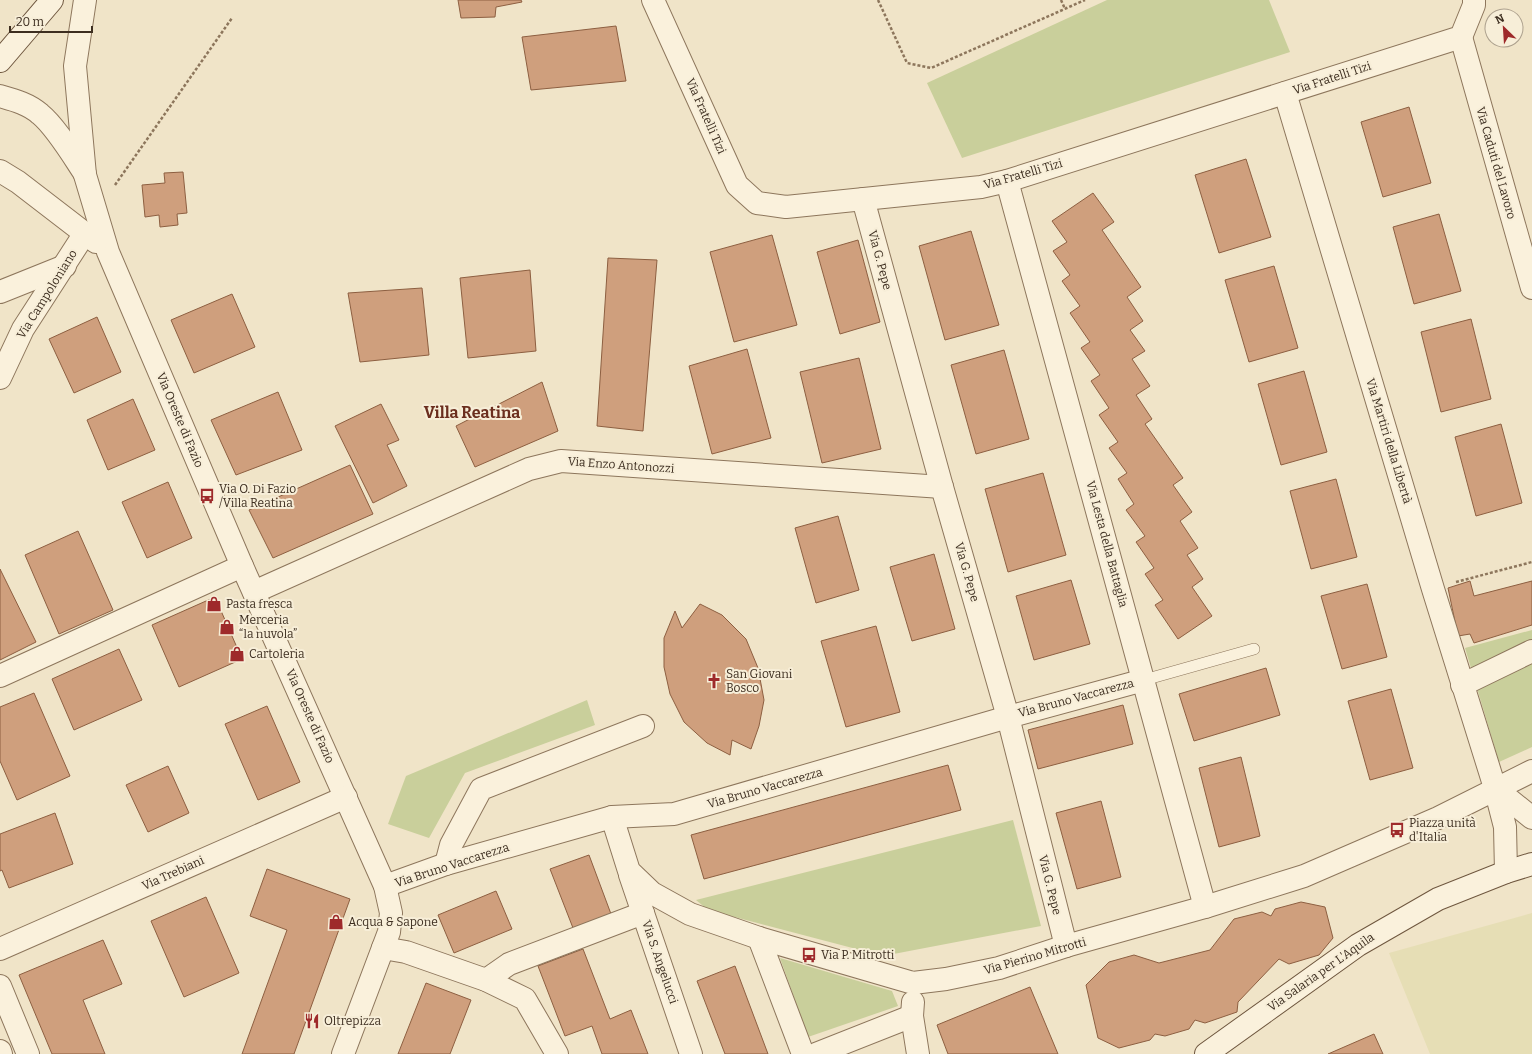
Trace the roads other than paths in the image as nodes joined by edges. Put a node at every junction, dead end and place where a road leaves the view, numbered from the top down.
1 (52, 0) edge
2 (85, 0) edge
3 (653, 0) edge
4 (1474, 0) edge
5 (1461, 37) junction
6 (0, 61) edge
7 (1285, 93) junction
8 (0, 96) edge
9 (0, 171) edge
10 (85, 175) junction
11 (1007, 181) junction
12 (863, 199) junction
13 (85, 233) junction
14 (108, 252) junction
15 (65, 266) junction
16 (1532, 288) edge
17 (0, 292) edge
18 (0, 378) edge
19 (942, 487) junction
20 (242, 566) junction
21 (254, 592) junction
22 (1254, 650) dead end
23 (1532, 651) edge
24 (0, 676) edge
25 (1144, 680) junction
26 (1462, 684) junction
27 (1008, 717) junction
28 (643, 726) dead end
29 (1532, 771) edge
30 (1495, 788) junction
31 (346, 797) junction
32 (612, 817) junction
33 (1532, 818) edge
34 (446, 864) junction
35 (1532, 864) edge
36 (629, 871) junction
37 (1506, 872) junction
38 (385, 886) junction
39 (1205, 907) junction
40 (643, 913) junction
41 (759, 938) junction
42 (1066, 946) junction
43 (383, 948) junction
44 (0, 949) edge
45 (486, 980) junction
46 (913, 983) junction
47 (0, 986) edge
48 (912, 1016) junction
49 (28, 1054) edge
50 (343, 1054) edge
51 (557, 1054) edge
52 (691, 1054) edge
53 (803, 1054) edge
54 (816, 1054) edge
55 (918, 1054) edge
56 (1206, 1054) edge

1 - 6 street
2 - 10 street
3 - 12 street, Via Fratelli Tizi
4 - 5 street
5 - 7 street, Via Fratelli Tizi
5 - 16 street, Via Caduti del Lavoro
7 - 11 street, Via Fratelli Tizi
7 - 26 street, Via Martiri della Libertà
8 - 10 street
9 - 13 street
10 - 14 street, Via Oreste di Fazio
11 - 12 street, Via Fratelli Tizi
11 - 25 street, Via Lesta della Battaglia
12 - 19 street, Via G. Pepe
13 - 14 street
13 - 15 street, Via Campoloniano
14 - 20 street, Via Oreste di Fazio
15 - 17 street
15 - 18 street, Via Campoloniano
19 - 21 street, Via Enzo Antonozzi
19 - 27 street, Via G. Pepe
20 - 21 street, Via Oreste di Fazio
20 - 24 street
21 - 31 street, Via Oreste di Fazio
22 - 25 lane
23 - 26 street
25 - 27 street, Via Bruno Vaccarezza
25 - 39 street, Via Lesta della Battaglia
26 - 30 street, Via Martiri della Libertà
27 - 32 street, Via Bruno Vaccarezza
27 - 42 street, Via G. Pepe
28 - 34 street
29 - 30 street
30 - 33 street
30 - 37 street
30 - 39 street, Via Pierino Mitrotti
31 - 38 street, Via Oreste di Fazio
31 - 44 street, Via Trebiani
32 - 34 street, Via Bruno Vaccarezza
32 - 36 street, Via Pierino Mitrotti
34 - 38 street, Via Bruno Vaccarezza
35 - 37 street, Via Salaria per L'Aquila
36 - 40 street, Via S. Angelucci
36 - 41 street, Via Pierino Mitrotti
37 - 56 street, Via Salaria per L'Aquila
38 - 43 street, Via Oreste di Fazio
39 - 42 street, Via Pierino Mitrotti
40 - 45 street
40 - 52 street, Via S. Angelucci
41 - 46 street, Via Pierino Mitrotti
41 - 53 street
42 - 46 street, Via Pierino Mitrotti
43 - 45 street
43 - 50 street, Via Oreste di Fazio
45 - 51 street
46 - 48 street
47 - 49 street
48 - 54 street
48 - 55 street

